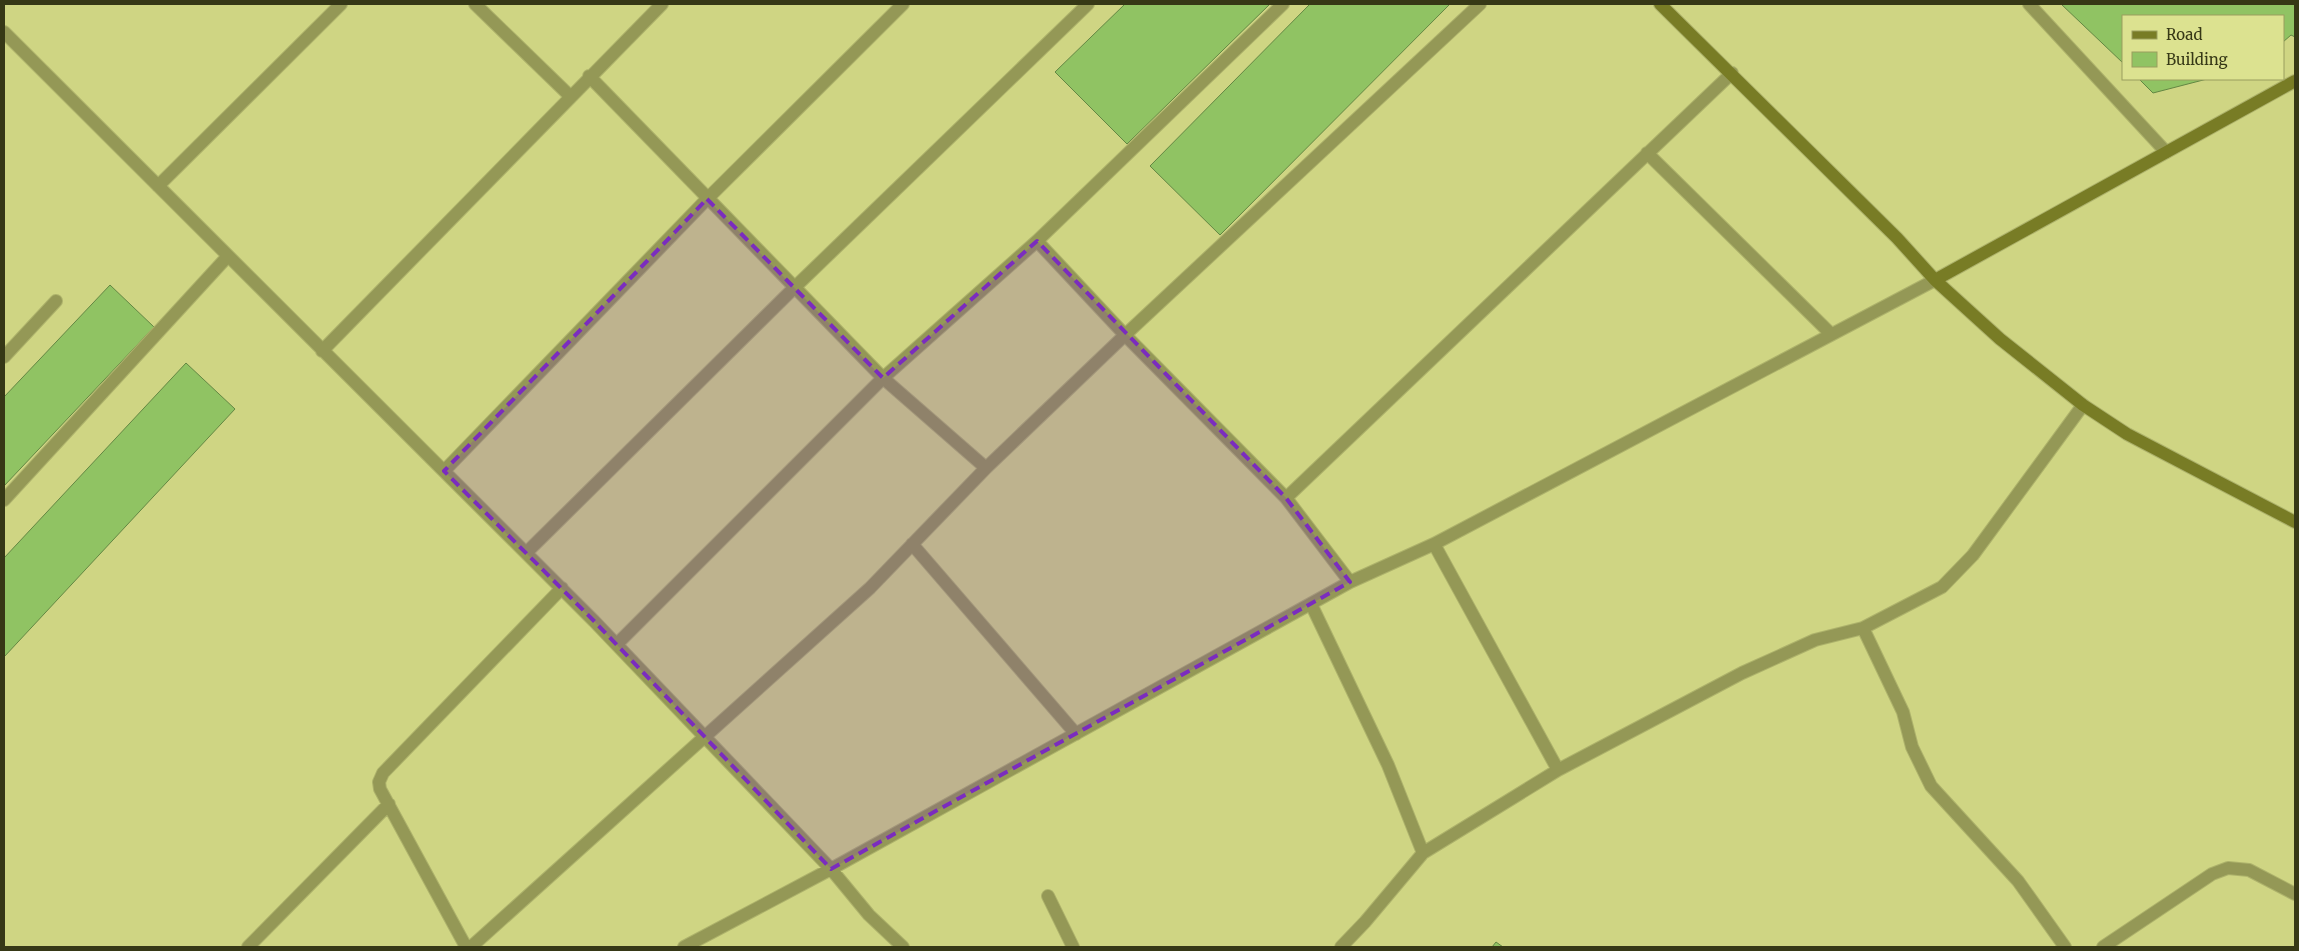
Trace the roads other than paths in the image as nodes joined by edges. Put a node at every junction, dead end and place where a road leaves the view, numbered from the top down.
1 (341, 4) edge
2 (474, 4) edge
3 (662, 4) edge
4 (903, 4) edge
5 (1088, 4) edge
6 (1283, 4) edge
7 (1480, 4) edge
8 (1660, 4) edge
9 (2029, 4) edge
10 (4, 32) edge
11 (1732, 73) junction
12 (589, 76) junction
13 (2295, 81) edge
14 (570, 96) junction
15 (2166, 152) junction
16 (1647, 153) junction
17 (158, 186) junction
18 (707, 199) junction
19 (1037, 241) junction
20 (228, 256) junction
21 (1935, 280) junction
22 (794, 288) junction
23 (56, 301) dead end
24 (1831, 334) junction
25 (1125, 335) junction
26 (322, 351) junction
27 (4, 357) edge
28 (883, 378) junction
29 (2083, 404) junction
30 (986, 468) junction
31 (444, 471) junction
32 (1286, 498) junction
33 (4, 500) edge
34 (2293, 519) edge
35 (912, 544) junction
36 (1434, 544) junction
37 (526, 553) junction
38 (1350, 582) junction
39 (562, 588) junction
40 (1311, 604) junction
41 (1862, 628) junction
42 (616, 644) junction
43 (1076, 734) junction
44 (705, 737) junction
45 (1558, 770) junction
46 (389, 804) junction
47 (1423, 853) junction
48 (831, 869) junction
49 (2295, 894) edge
50 (1048, 896) dead end
51 (248, 947) edge
52 (466, 947) edge
53 (471, 947) edge
54 (684, 947) edge
55 (903, 947) edge
56 (1073, 947) edge
57 (1341, 947) edge
58 (2064, 947) edge
59 (2103, 947) edge

1 - 17 street
2 - 14 street
3 - 12 street
4 - 18 street
5 - 22 street
6 - 19 street
7 - 25 street
8 - 11 main road
9 - 15 street
10 - 17 street
11 - 16 street
11 - 21 main road
12 - 14 street
12 - 18 street
13 - 15 main road
14 - 26 street
15 - 21 main road
16 - 24 street
16 - 32 street
17 - 20 street
18 - 22 street
18 - 31 street
19 - 25 street
19 - 28 street
20 - 26 street
20 - 33 street
21 - 24 street
21 - 29 main road
22 - 28 street
22 - 37 street
23 - 27 street
24 - 36 street
25 - 30 street
25 - 32 street
26 - 31 street
28 - 30 street
28 - 42 street
29 - 34 main road
29 - 41 street
30 - 35 street
31 - 37 street
32 - 38 street
35 - 43 street
35 - 44 street
36 - 38 street
36 - 45 street
37 - 39 street
38 - 40 street
39 - 42 street
39 - 46 street
40 - 43 street
40 - 47 street
41 - 45 street
41 - 58 street
42 - 44 street
43 - 48 street
44 - 48 street
44 - 53 street
45 - 47 street
46 - 51 street
46 - 52 street
47 - 57 street
48 - 54 street
48 - 55 street
49 - 59 street
50 - 56 street

